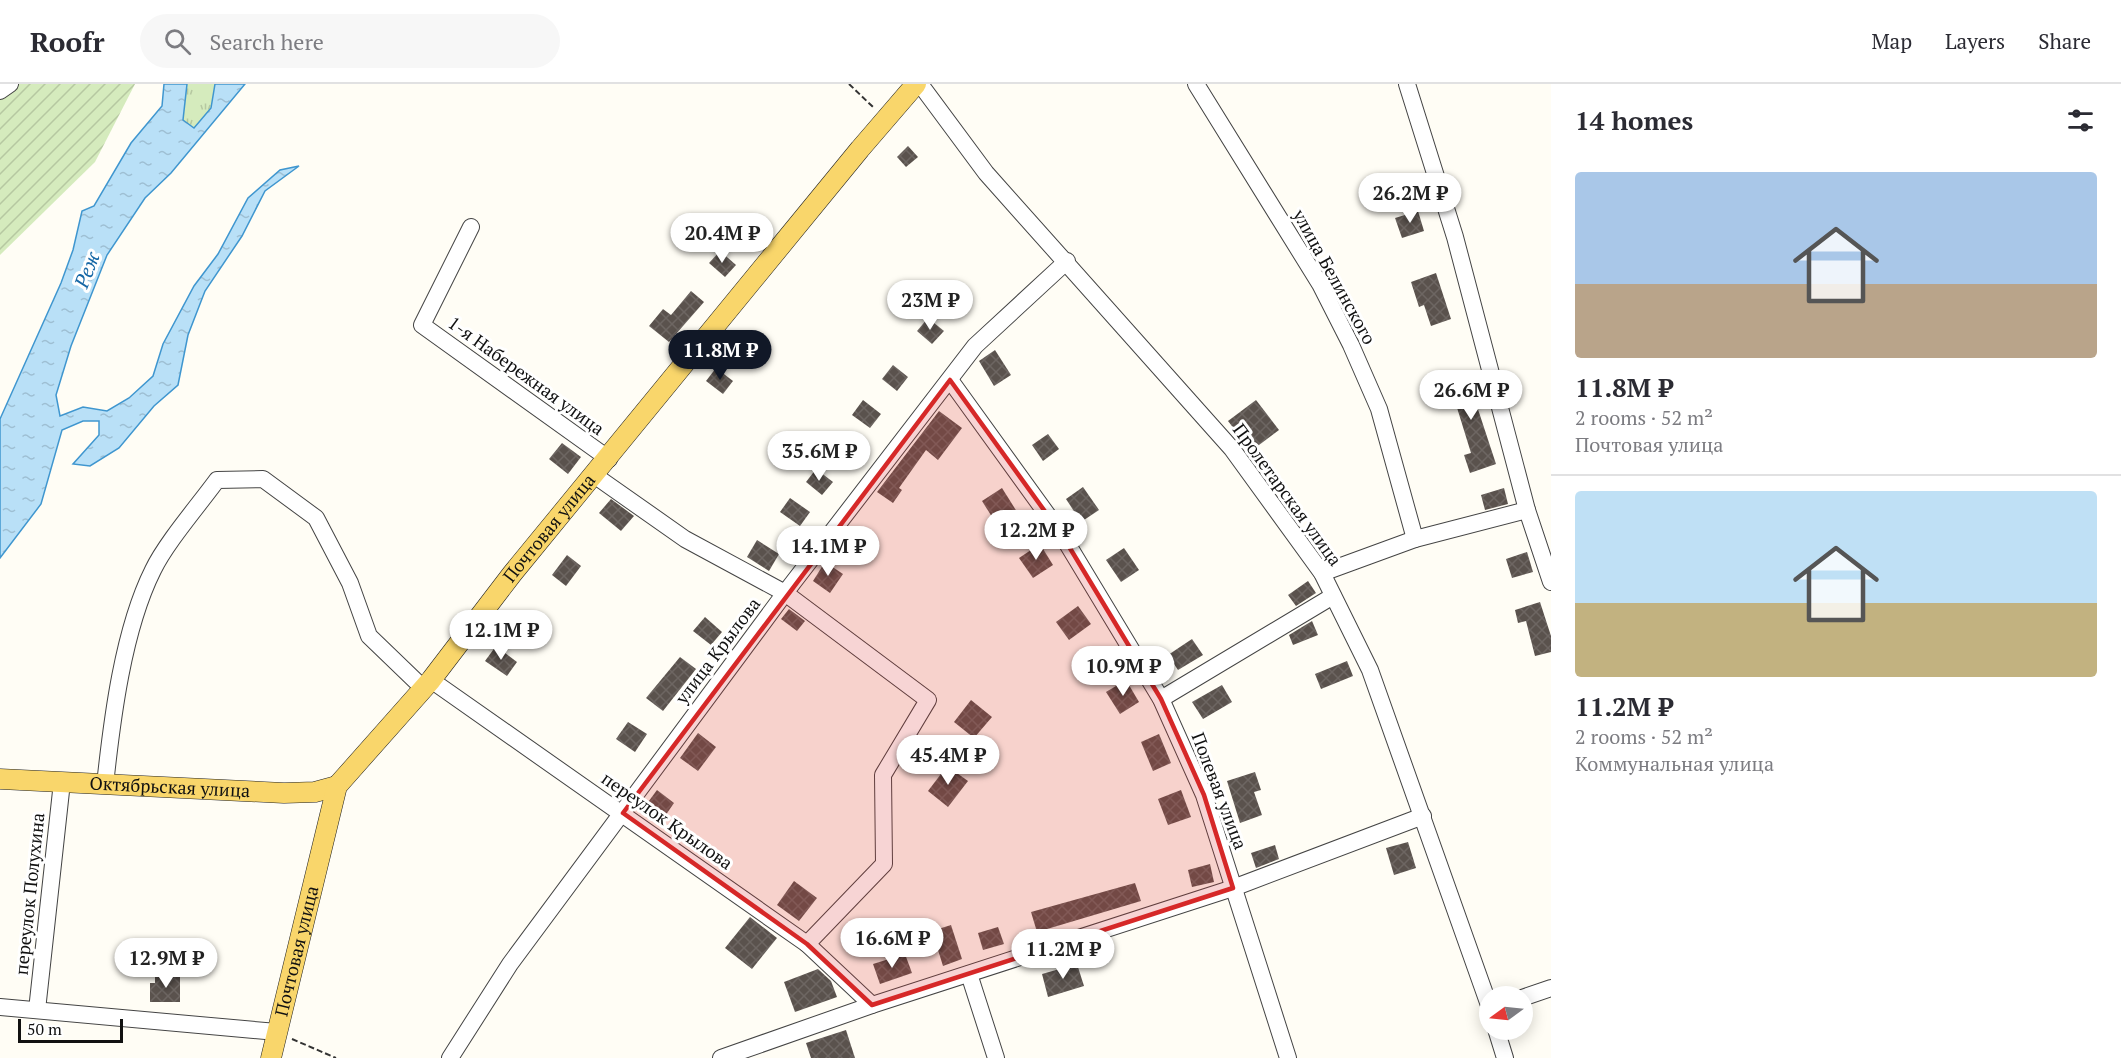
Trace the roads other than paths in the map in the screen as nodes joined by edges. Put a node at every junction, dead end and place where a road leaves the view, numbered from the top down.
1 (10, 84) edge
2 (918, 84) edge
3 (1196, 84) edge
4 (1407, 84) edge
5 (0, 91) edge
6 (471, 227) dead end
7 (1067, 261) junction
8 (950, 380) junction
9 (609, 459) junction
10 (594, 475) junction
11 (1527, 510) junction
12 (1415, 539) junction
13 (1322, 573) junction
14 (1551, 582) edge
15 (785, 593) junction
16 (1334, 596) junction
17 (428, 684) junction
18 (1161, 699) junction
19 (0, 779) edge
20 (62, 783) junction
21 (105, 785) junction
22 (337, 786) junction
23 (622, 813) junction
24 (1423, 816) junction
25 (1233, 888) junction
26 (807, 944) junction
27 (969, 974) junction
28 (1482, 986) edge
29 (1551, 988) edge
30 (1533, 994) edge
31 (872, 1005) junction
32 (0, 1007) edge
33 (37, 1010) junction
34 (277, 1032) junction
35 (1499, 1040) edge
36 (271, 1058) edge
37 (450, 1058) edge
38 (721, 1058) edge
39 (996, 1058) edge
40 (1288, 1058) edge
41 (1505, 1058) edge

1 - 5 street
2 - 7 street, Пролетарская улица
2 - 9 main road, Почтовая улица
3 - 12 street, улица Белинского
4 - 11 street
6 - 9 street, 1-я Набережная улица
7 - 8 street, улица Крылова
7 - 13 street, Пролетарская улица
8 - 15 street, улица Крылова
8 - 18 street, Полевая улица
9 - 10 main road, Почтовая улица
10 - 15 street
10 - 17 main road, Почтовая улица
11 - 12 street
11 - 14 street
12 - 13 street
13 - 16 street, Пролетарская улица
15 - 23 street, улица Крылова
15 - 26 street
16 - 18 street
16 - 24 street, Пролетарская улица
17 - 21 street, переулок Крылова
17 - 22 main road, Почтовая улица
17 - 23 street, переулок Крылова
18 - 25 street, Полевая улица
19 - 20 main road, Октябрьская улица
20 - 21 main road, Октябрьская улица
20 - 33 street, переулок Полухина
21 - 22 main road, Октябрьская улица
22 - 34 main road, Почтовая улица
23 - 26 street, переулок Крылова
23 - 37 street, улица Крылова
24 - 25 street
24 - 28 street, Пролетарская улица
25 - 27 street
25 - 40 street, Полевая улица
26 - 31 street, переулок Крылова
27 - 31 street
27 - 39 street
29 - 30 street
31 - 38 street
32 - 33 street
33 - 34 street
34 - 36 main road, Почтовая улица
35 - 41 street

